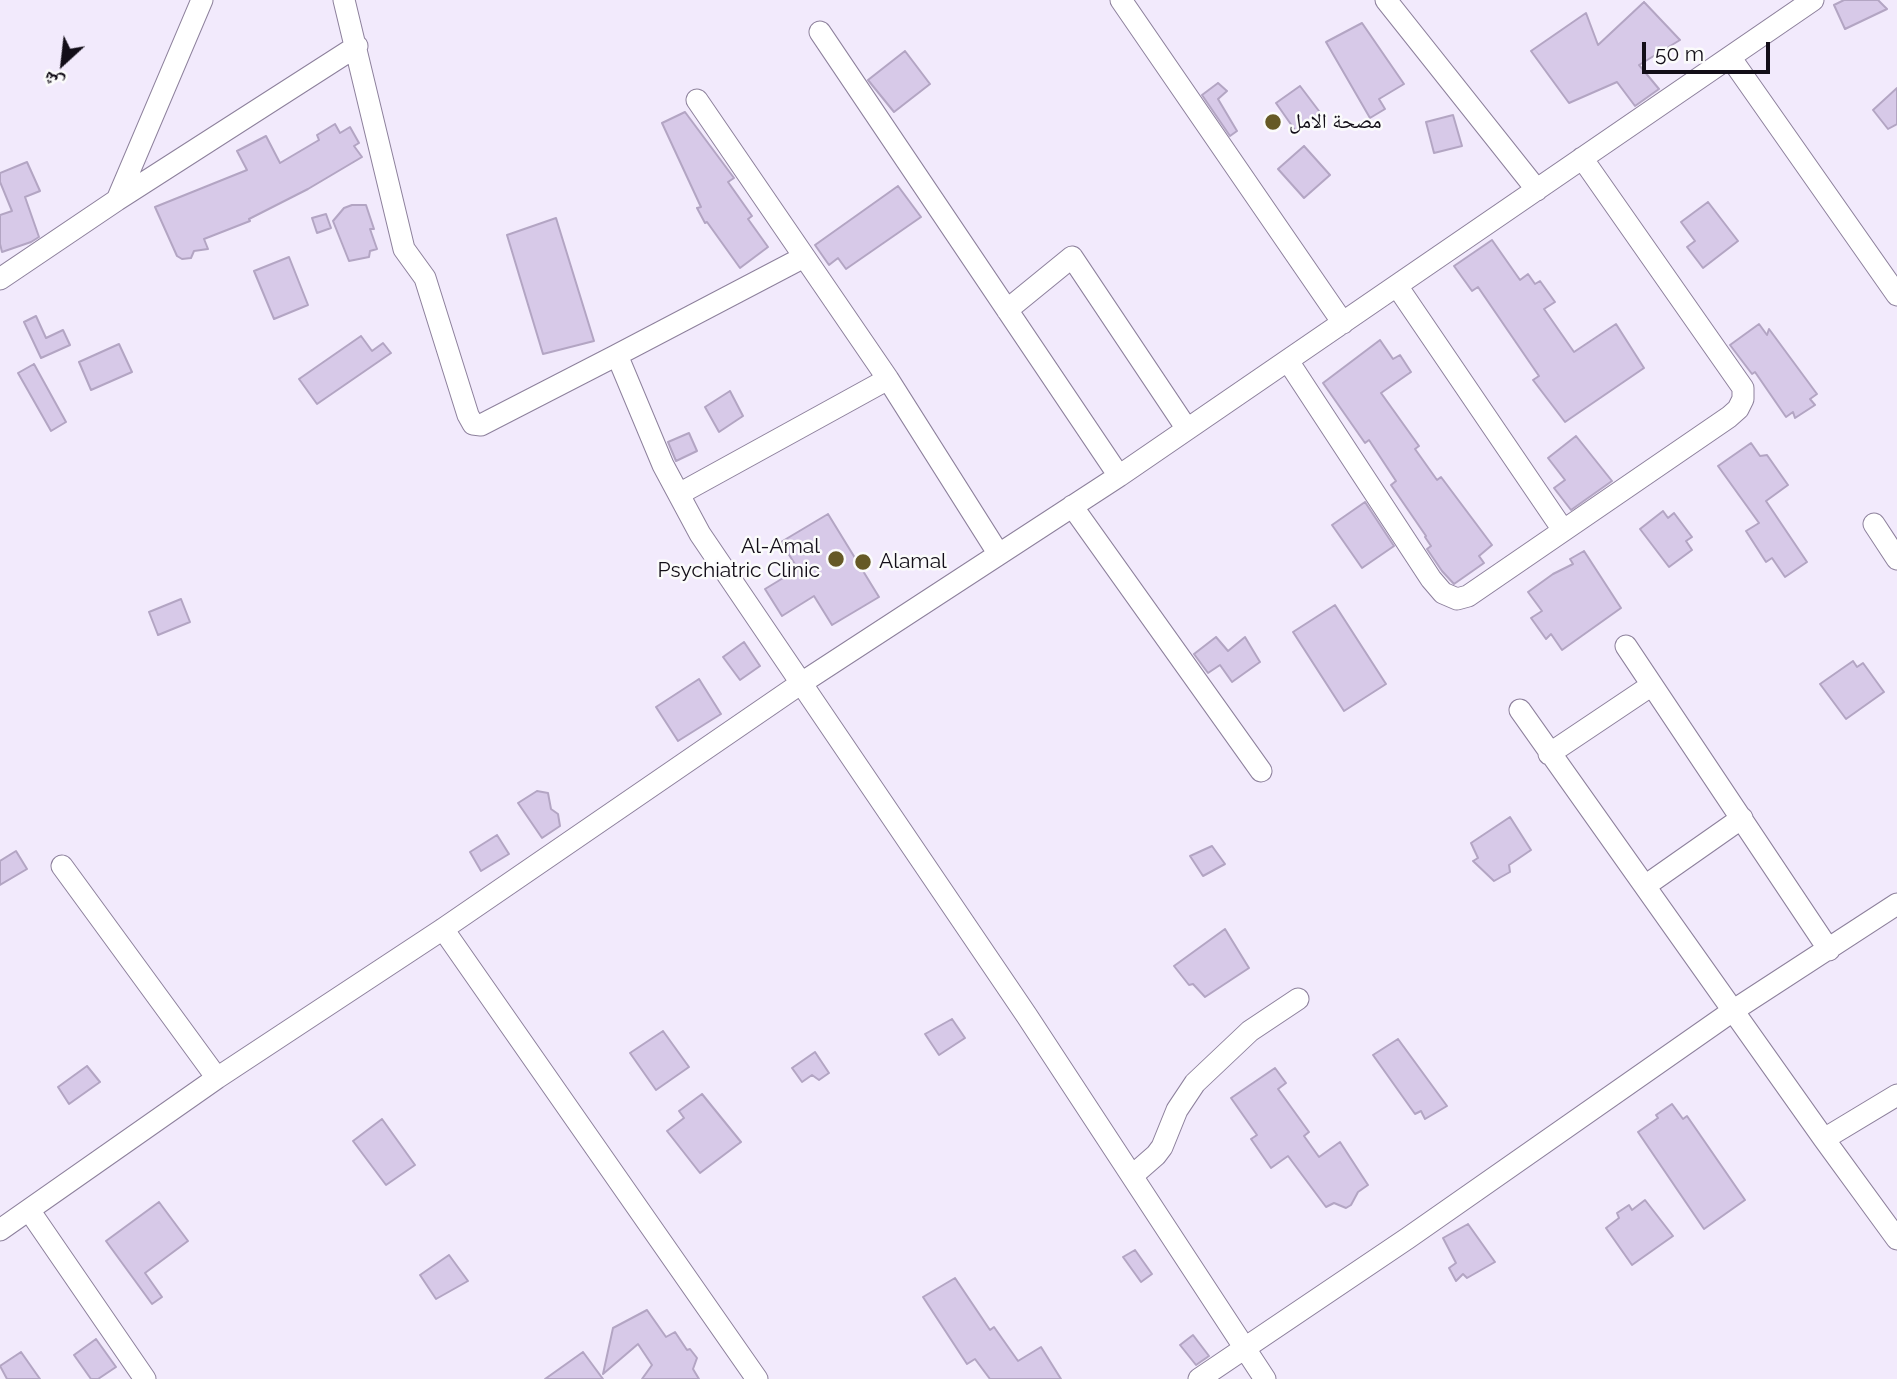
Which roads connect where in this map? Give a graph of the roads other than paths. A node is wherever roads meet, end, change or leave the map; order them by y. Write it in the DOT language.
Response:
graph roads {
  1 [pos="202,0"];
  2 [pos="344,0"];
  3 [pos="1121,0"];
  4 [pos="1386,0"];
  5 [pos="1813,0"];
  6 [pos="820,32"];
  7 [pos="357,46"];
  8 [pos="1730,57"];
  9 [pos="697,100"];
  10 [pos="1582,158"];
  11 [pos="1537,190"];
  12 [pos="117,200"];
  13 [pos="804,257"];
  14 [pos="0,279"];
  15 [pos="1397,286"];
  16 [pos="1897,295"];
  17 [pos="1007,310"];
  18 [pos="1343,324"];
  19 [pos="617,355"];
  20 [pos="1288,361"];
  21 [pos="888,379"];
  22 [pos="1187,429"];
  23 [pos="1119,476"];
  24 [pos="679,494"];
  25 [pos="1072,506"];
  26 [pos="1874,524"];
  27 [pos="1563,530"];
  28 [pos="998,553"];
  29 [pos="1897,559"];
  30 [pos="1626,646"];
  31 [pos="800,684"];
  32 [pos="1652,685"];
  33 [pos="1520,710"];
  34 [pos="1549,754"];
  35 [pos="1261,771"];
  36 [pos="1742,818"];
  37 [pos="62,866"];
  38 [pos="1645,886"];
  39 [pos="1895,908"];
  40 [pos="443,929"];
  41 [pos="1829,950"];
  42 [pos="1298,999"];
  43 [pos="1734,1010"];
  44 [pos="217,1078"];
  45 [pos="1897,1095"];
  46 [pos="1824,1139"];
  47 [pos="1132,1175"];
  48 [pos="29,1210"];
  49 [pos="0,1230"];
  50 [pos="1897,1238"];
  51 [pos="1245,1349"];
  52 [pos="145,1379"];
  53 [pos="757,1379"];
  54 [pos="1199,1379"];
  55 [pos="1265,1379"];
  1 -- 12 [label="street"];
  2 -- 7 [label="street"];
  3 -- 18 [label="street"];
  4 -- 11 [label="street"];
  5 -- 8 [label="street"];
  6 -- 17 [label="street"];
  7 -- 12 [label="street"];
  7 -- 19 [label="street"];
  8 -- 10 [label="street"];
  8 -- 16 [label="street"];
  9 -- 13 [label="street"];
  10 -- 11 [label="street"];
  10 -- 27 [label="street"];
  11 -- 15 [label="street"];
  12 -- 14 [label="street"];
  13 -- 19 [label="street"];
  13 -- 21 [label="street"];
  15 -- 18 [label="street"];
  15 -- 27 [label="street"];
  17 -- 22 [label="street"];
  17 -- 23 [label="street"];
  18 -- 20 [label="street"];
  19 -- 24 [label="street"];
  20 -- 22 [label="street"];
  20 -- 27 [label="street"];
  21 -- 24 [label="street"];
  21 -- 28 [label="street"];
  22 -- 23 [label="street"];
  23 -- 25 [label="street"];
  24 -- 31 [label="street"];
  25 -- 28 [label="street"];
  25 -- 35 [label="street"];
  26 -- 29 [label="street"];
  28 -- 31 [label="street"];
  30 -- 32 [label="street"];
  31 -- 40 [label="street"];
  31 -- 47 [label="street"];
  32 -- 34 [label="street"];
  32 -- 36 [label="street"];
  33 -- 34 [label="street"];
  34 -- 38 [label="street"];
  36 -- 38 [label="street"];
  36 -- 41 [label="street"];
  37 -- 44 [label="street"];
  38 -- 43 [label="street"];
  39 -- 41 [label="street"];
  40 -- 44 [label="street"];
  40 -- 53 [label="street"];
  41 -- 43 [label="street"];
  42 -- 47 [label="street"];
  43 -- 46 [label="street"];
  43 -- 51 [label="street"];
  44 -- 48 [label="street"];
  45 -- 46 [label="street"];
  46 -- 50 [label="street"];
  47 -- 51 [label="street"];
  48 -- 49 [label="street"];
  48 -- 52 [label="street"];
  51 -- 54 [label="street"];
  51 -- 55 [label="street"];
}
